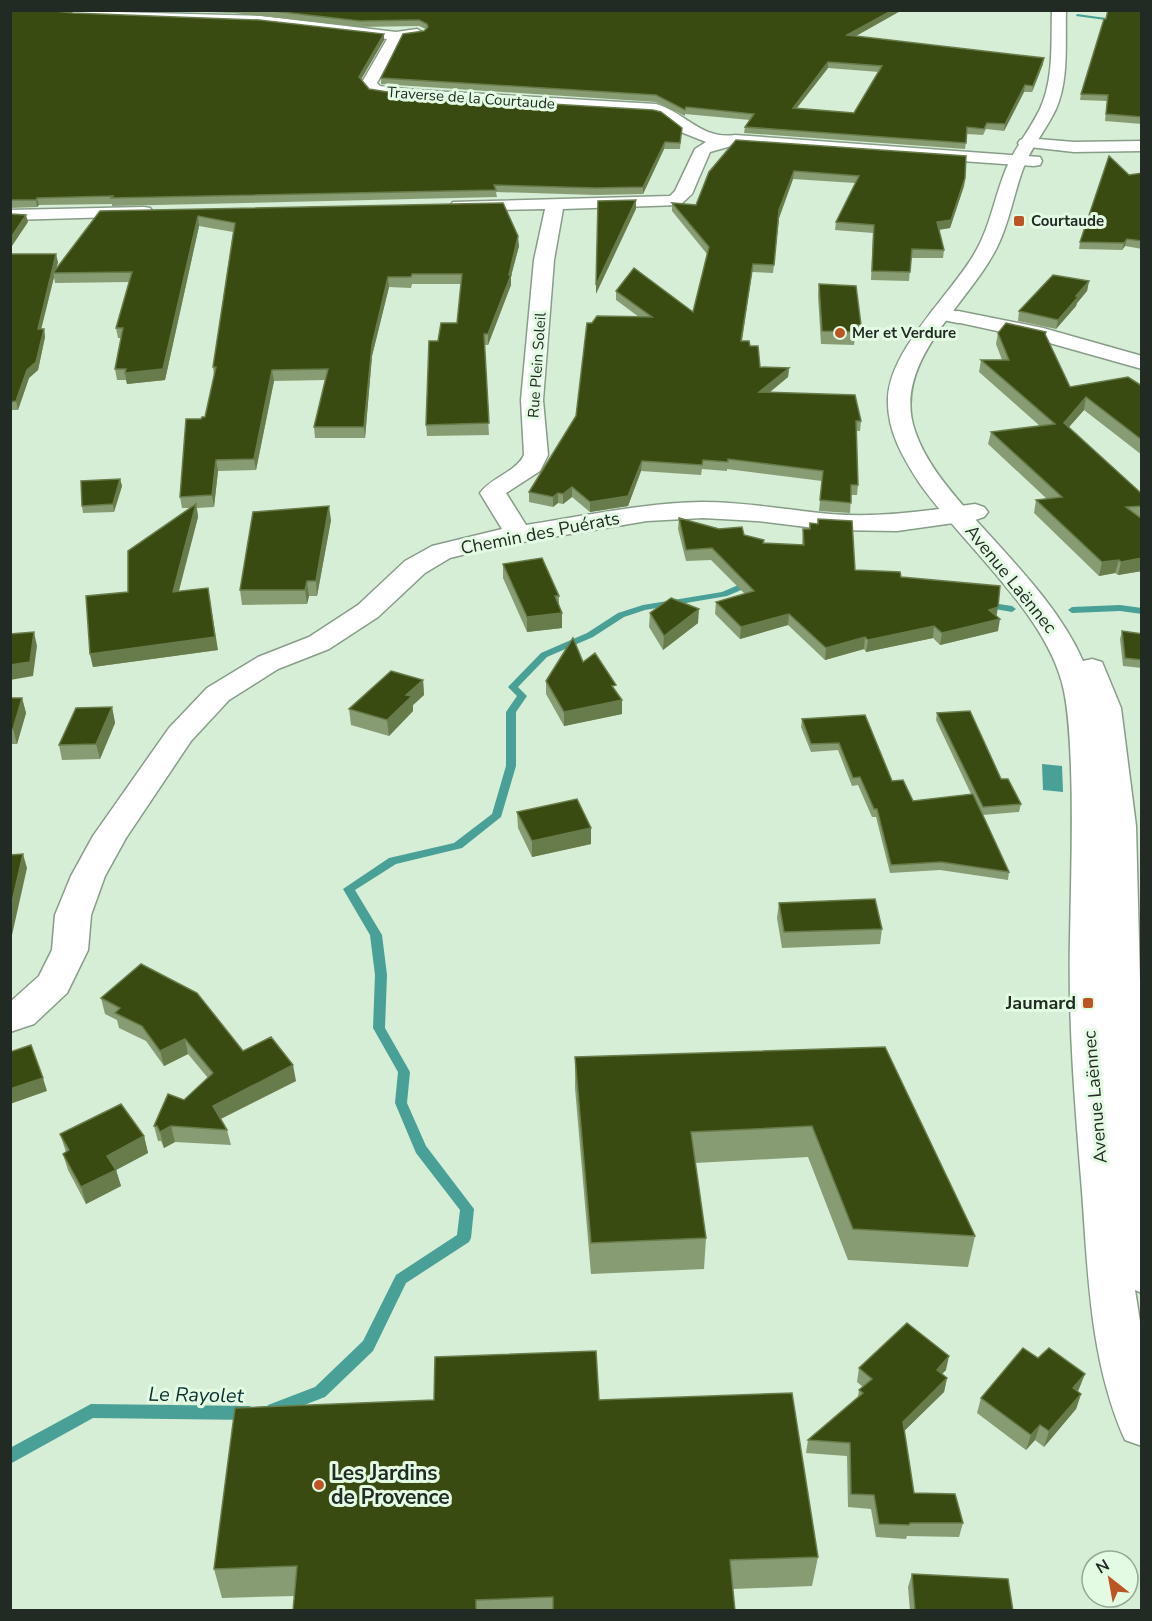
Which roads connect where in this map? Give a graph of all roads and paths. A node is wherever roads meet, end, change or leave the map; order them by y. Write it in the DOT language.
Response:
graph roads {
  1 [pos="48,10"];
  2 [pos="1064,20"];
  3 [pos="721,142"];
  4 [pos="1142,146"];
  5 [pos="1030,152"];
  6 [pos="555,205"];
  7 [pos="442,206"];
  8 [pos="160,212"];
  9 [pos="10,215"];
  10 [pos="949,316"];
  11 [pos="1142,363"];
  12 [pos="967,513"];
  13 [pos="518,534"];
  14 [pos="10,1018"];
  15 [pos="1125,1185"];
  16 [pos="1132,1244"];
  17 [pos="1142,1424"];
  1 -- 3 [label="street, Traverse de la Courtaude"];
  2 -- 5 [label="street, Avenue Laënnec"];
  3 -- 5 [label="street"];
  3 -- 6 [label="street"];
  4 -- 5 [label="street"];
  5 -- 10 [label="street, Avenue Laënnec"];
  6 -- 7 [label="street"];
  6 -- 13 [label="street, Rue Plein Soleil"];
  8 -- 9 [label="street"];
  10 -- 11 [label="street"];
  10 -- 12 [label="street, Avenue Laënnec"];
  12 -- 13 [label="street, Chemin des Puérats"];
  12 -- 15 [label="street, Avenue Laënnec"];
  13 -- 14 [label="street, Chemin des Puérats"];
  15 -- 16 [label="street, Avenue Laënnec"];
  16 -- 17 [label="street, Avenue Laënnec"];
}
